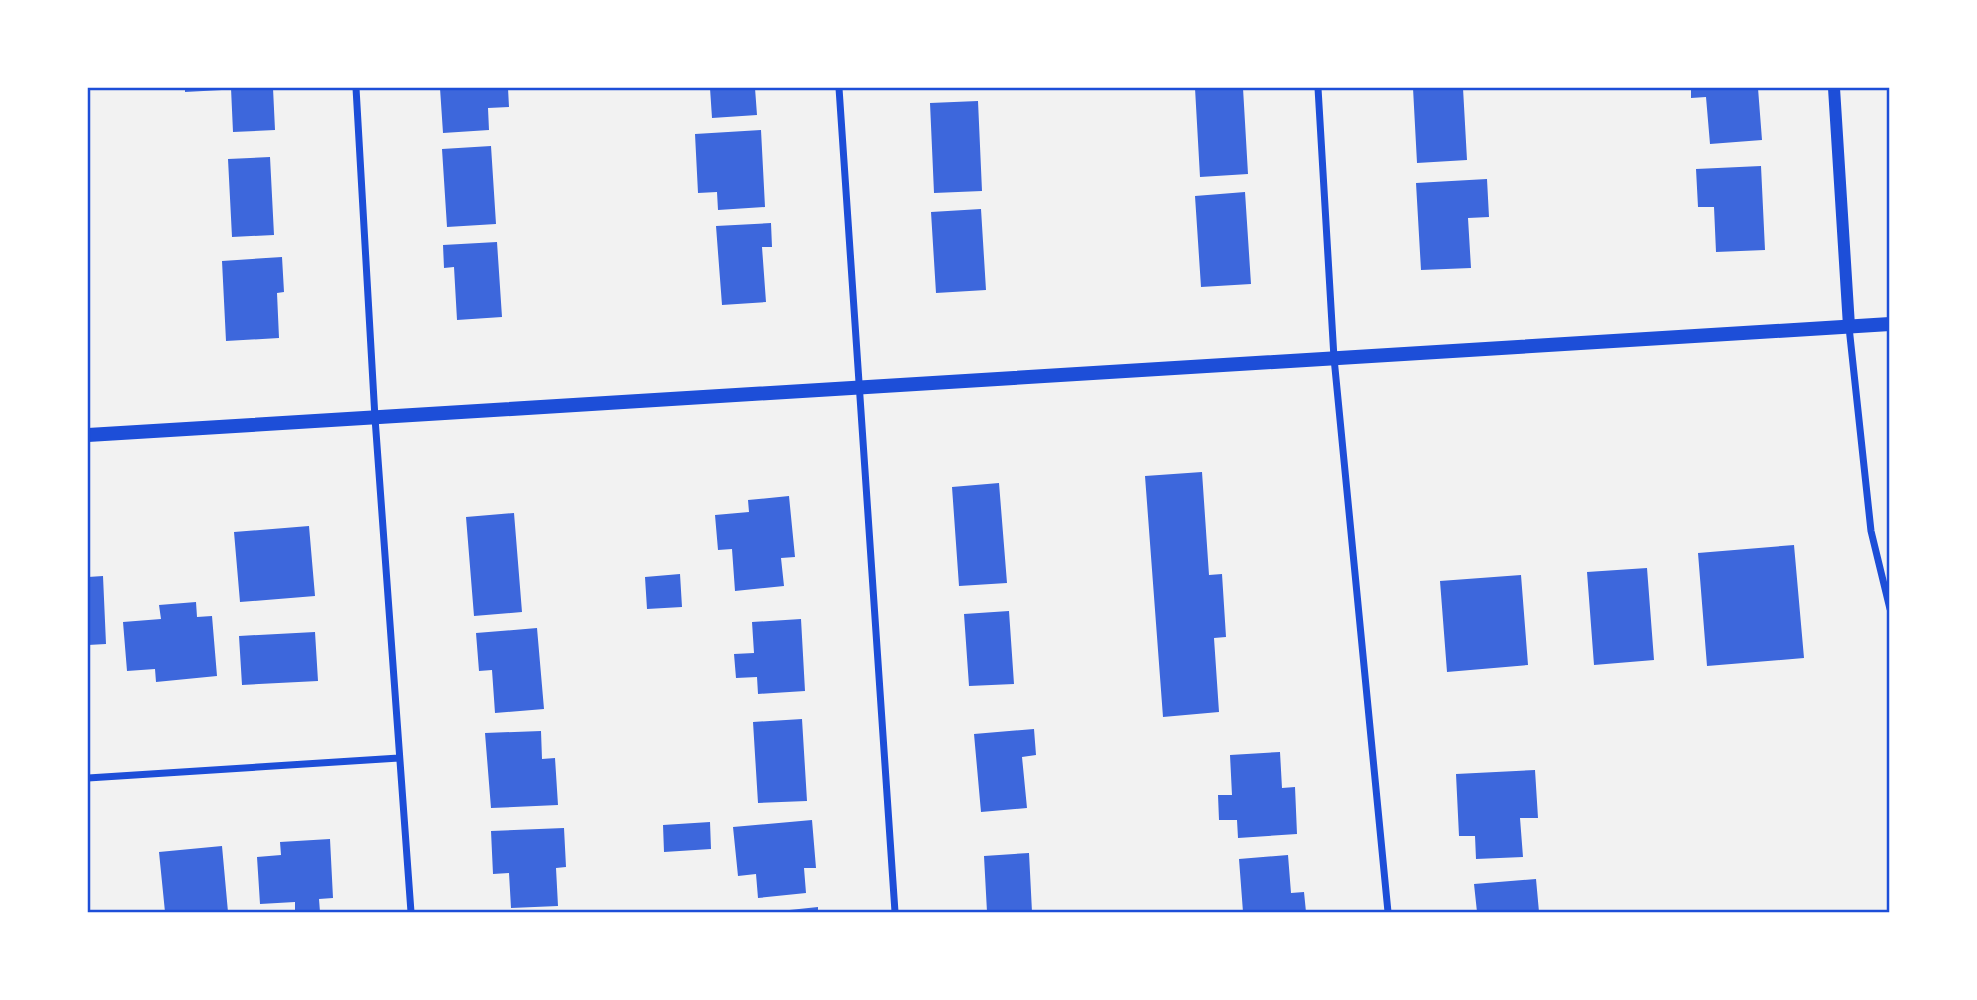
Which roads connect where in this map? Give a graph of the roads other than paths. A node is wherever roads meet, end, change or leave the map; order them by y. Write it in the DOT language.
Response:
graph roads {
  1 [pos="356,88"];
  2 [pos="839,88"];
  3 [pos="1318,88"];
  4 [pos="1834,88"];
  5 [pos="1889,324"];
  6 [pos="1849,326"];
  7 [pos="1334,358"];
  8 [pos="857,389"];
  9 [pos="375,418"];
  10 [pos="88,435"];
  11 [pos="1889,609"];
  12 [pos="399,758"];
  13 [pos="88,778"];
  14 [pos="411,912"];
  15 [pos="895,912"];
  16 [pos="1388,912"];
  1 -- 9 [label="street"];
  2 -- 8 [label="street"];
  3 -- 7 [label="street"];
  4 -- 6 [label="street"];
  5 -- 6 [label="main road"];
  6 -- 7 [label="main road"];
  6 -- 11 [label="street"];
  7 -- 8 [label="main road"];
  7 -- 16 [label="street"];
  8 -- 9 [label="main road"];
  8 -- 15 [label="street"];
  9 -- 10 [label="main road"];
  9 -- 12 [label="street"];
  12 -- 13 [label="street"];
  12 -- 14 [label="street"];
}
